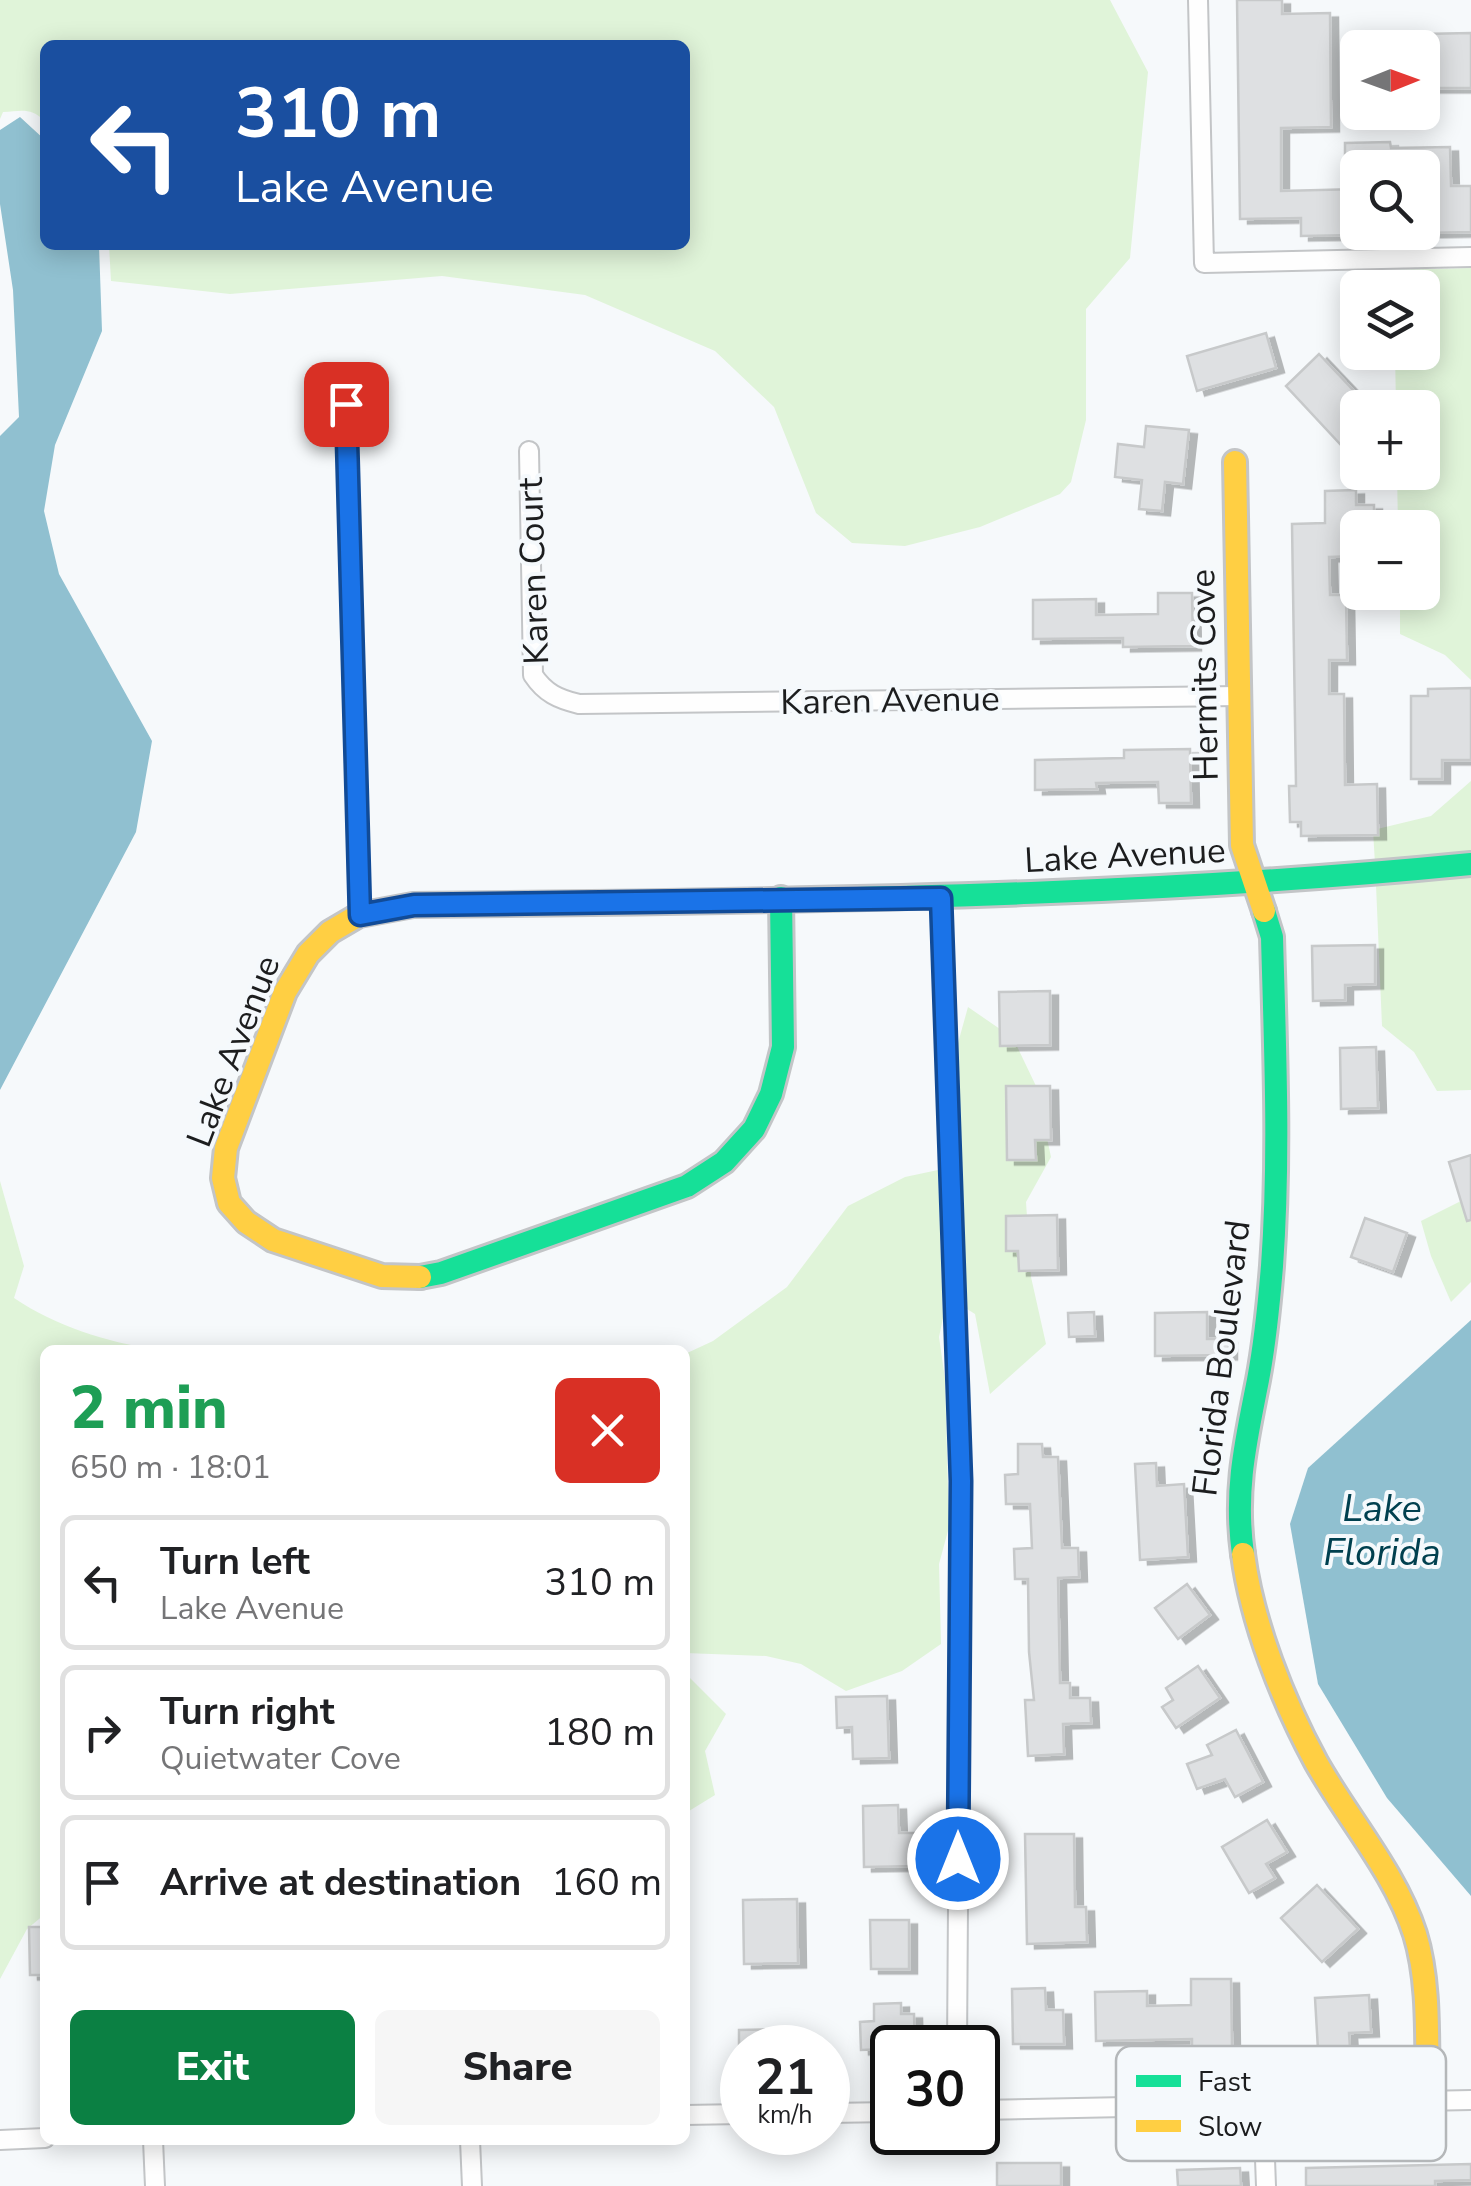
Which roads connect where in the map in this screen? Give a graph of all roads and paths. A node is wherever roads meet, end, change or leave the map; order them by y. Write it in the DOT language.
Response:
graph roads {
  1 [pos="1196,3"];
  2 [pos="1471,257"];
  3 [pos="346,404"];
  4 [pos="529,451"];
  5 [pos="1235,462"];
  6 [pos="543,690"];
  7 [pos="1239,696"];
  8 [pos="1471,864"];
  9 [pos="1256,884"];
  10 [pos="781,898"];
  11 [pos="941,898"];
  12 [pos="360,915"];
  13 [pos="957,2025"];
  14 [pos="1425,2046"];
  15 [pos="1471,2100"];
  16 [pos="1446,2101"];
  17 [pos="1116,2108"];
  18 [pos="1000,2110"];
  19 [pos="720,2114"];
  20 [pos="690,2115"];
  21 [pos="40,2138"];
  22 [pos="0,2140"];
  23 [pos="153,2145"];
  24 [pos="470,2145"];
  25 [pos="1265,2161"];
  26 [pos="155,2186"];
  27 [pos="472,2186"];
  28 [pos="1266,2186"];
  1 -- 2 [label="street"];
  3 -- 12 [label="street"];
  4 -- 6 [label="street, Karen Court"];
  5 -- 7 [label="street, Hermits Cove"];
  6 -- 7 [label="street, Karen Avenue"];
  7 -- 9 [label="street, Hermits Cove"];
  8 -- 9 [label="street, Lake Avenue"];
  9 -- 11 [label="street, Lake Avenue"];
  9 -- 14 [label="street, Florida Boulevard"];
  10 -- 11 [label="street, Lake Avenue"];
  10 -- 12 [label="street, Lake Avenue"];
  10 -- 12 [label="street, Lake Avenue"];
  11 -- 13 [label="street"];
  15 -- 16 [label="street"];
  17 -- 18 [label="street"];
  19 -- 20 [label="street"];
  21 -- 22 [label="street"];
  23 -- 26 [label="street"];
  24 -- 27 [label="street"];
  25 -- 28 [label="street"];
}
